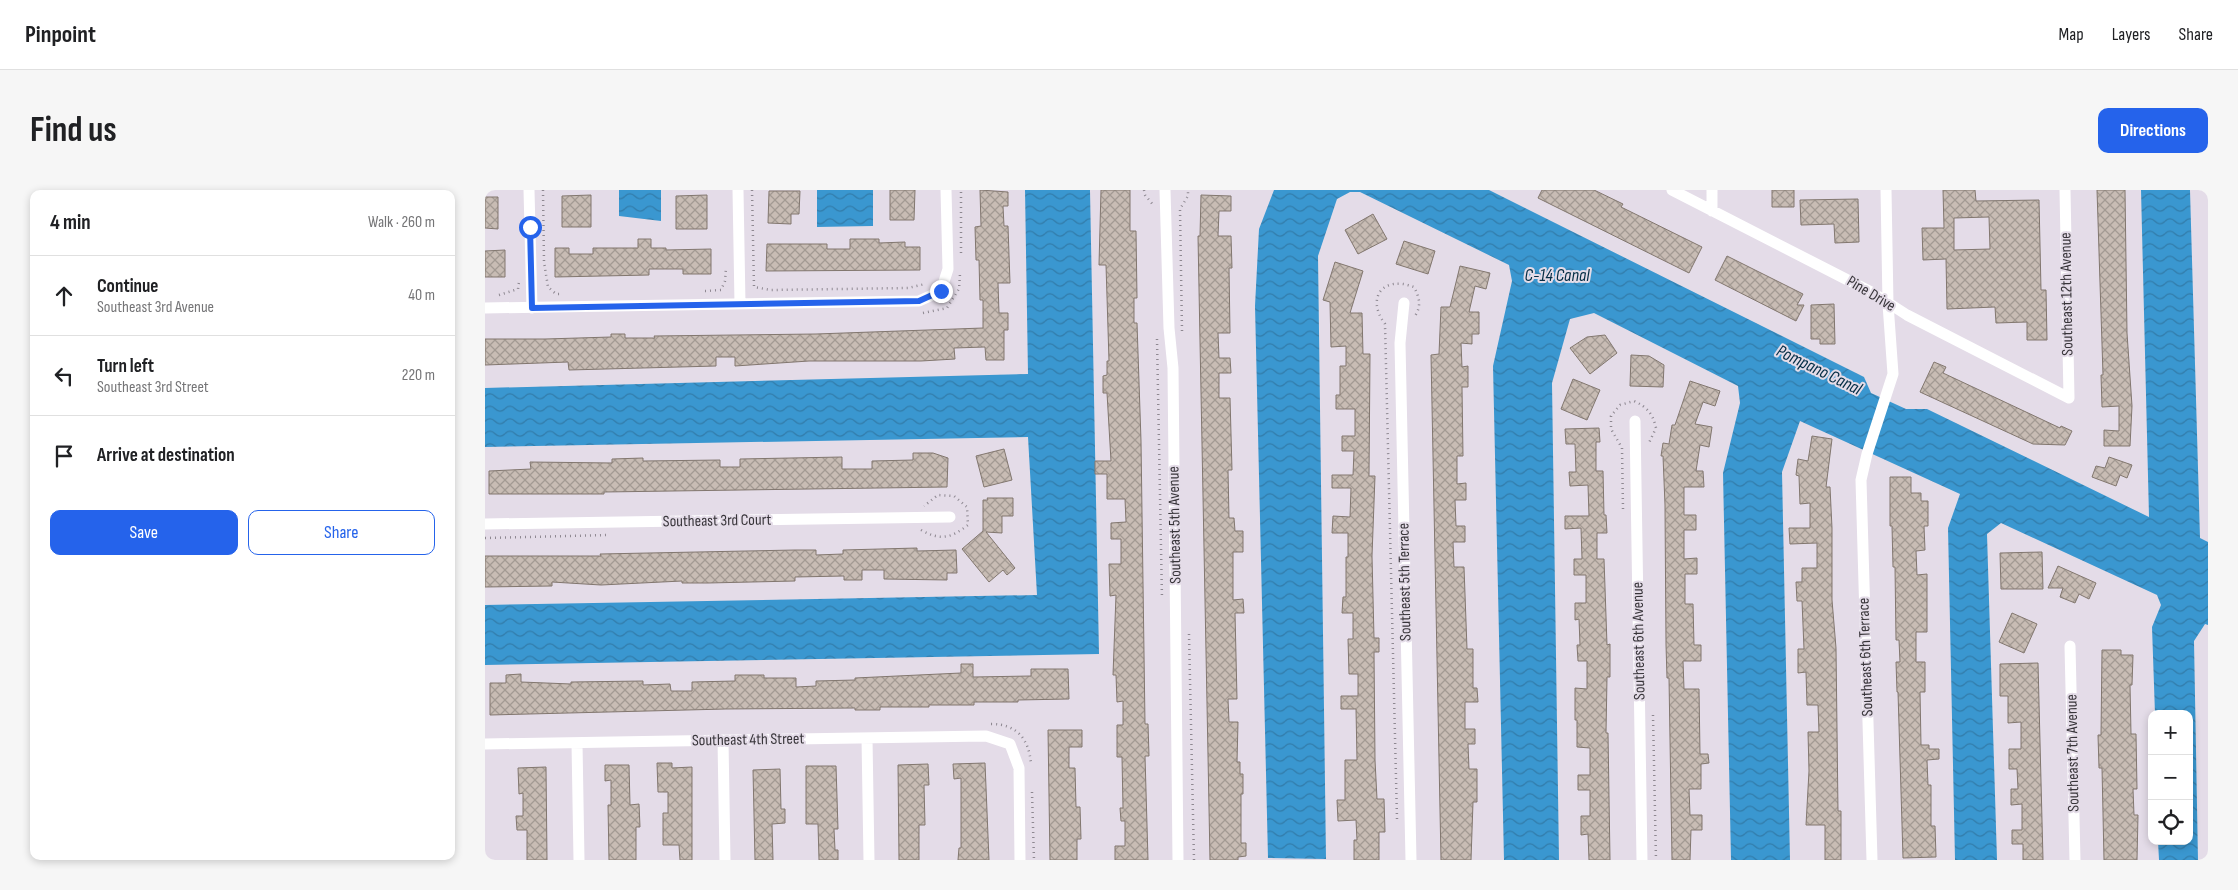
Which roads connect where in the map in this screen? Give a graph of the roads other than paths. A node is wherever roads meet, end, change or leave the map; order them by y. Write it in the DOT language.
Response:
graph roads {
  1 [pos="529,190"];
  2 [pos="738,190"];
  3 [pos="947,190"];
  4 [pos="1165,190"];
  5 [pos="1672,190"];
  6 [pos="1711,190"];
  7 [pos="1886,190"];
  8 [pos="2065,190"];
  9 [pos="1712,210"];
  10 [pos="740,304"];
  11 [pos="1404,304"];
  12 [pos="1888,304"];
  13 [pos="485,308"];
  14 [pos="532,308"];
  15 [pos="2069,398"];
  16 [pos="1635,421"];
  17 [pos="950,517"];
  18 [pos="485,524"];
  19 [pos="2070,646"];
  20 [pos="867,738"];
  21 [pos="723,740"];
  22 [pos="577,743"];
  23 [pos="485,744"];
  24 [pos="579,860"];
  25 [pos="725,860"];
  26 [pos="869,860"];
  27 [pos="1020,860"];
  28 [pos="1178,860"];
  29 [pos="1411,860"];
  30 [pos="1642,860"];
  31 [pos="1872,860"];
  32 [pos="2075,860"];
  1 -- 14 [label="street"];
  2 -- 10 [label="street"];
  3 -- 10 [label="street"];
  4 -- 28 [label="street, Southeast 5th Avenue"];
  5 -- 9 [label="street, Pine Drive"];
  6 -- 9 [label="street"];
  7 -- 12 [label="street, Southeast 6th Terrace"];
  8 -- 15 [label="street, Southeast 12th Avenue"];
  9 -- 12 [label="street, Pine Drive"];
  10 -- 14 [label="street"];
  11 -- 29 [label="street, Southeast 5th Terrace"];
  12 -- 15 [label="street, Pine Drive"];
  12 -- 31 [label="street, Southeast 6th Terrace"];
  13 -- 14 [label="street"];
  16 -- 30 [label="street, Southeast 6th Avenue"];
  17 -- 18 [label="street, Southeast 3rd Court"];
  19 -- 32 [label="street, Southeast 7th Avenue"];
  20 -- 21 [label="street, Southeast 4th Street"];
  20 -- 26 [label="street"];
  20 -- 27 [label="street, Southeast 4th Street"];
  21 -- 22 [label="street, Southeast 4th Street"];
  21 -- 25 [label="street"];
  22 -- 23 [label="street, Southeast 4th Street"];
  22 -- 24 [label="street"];
}
